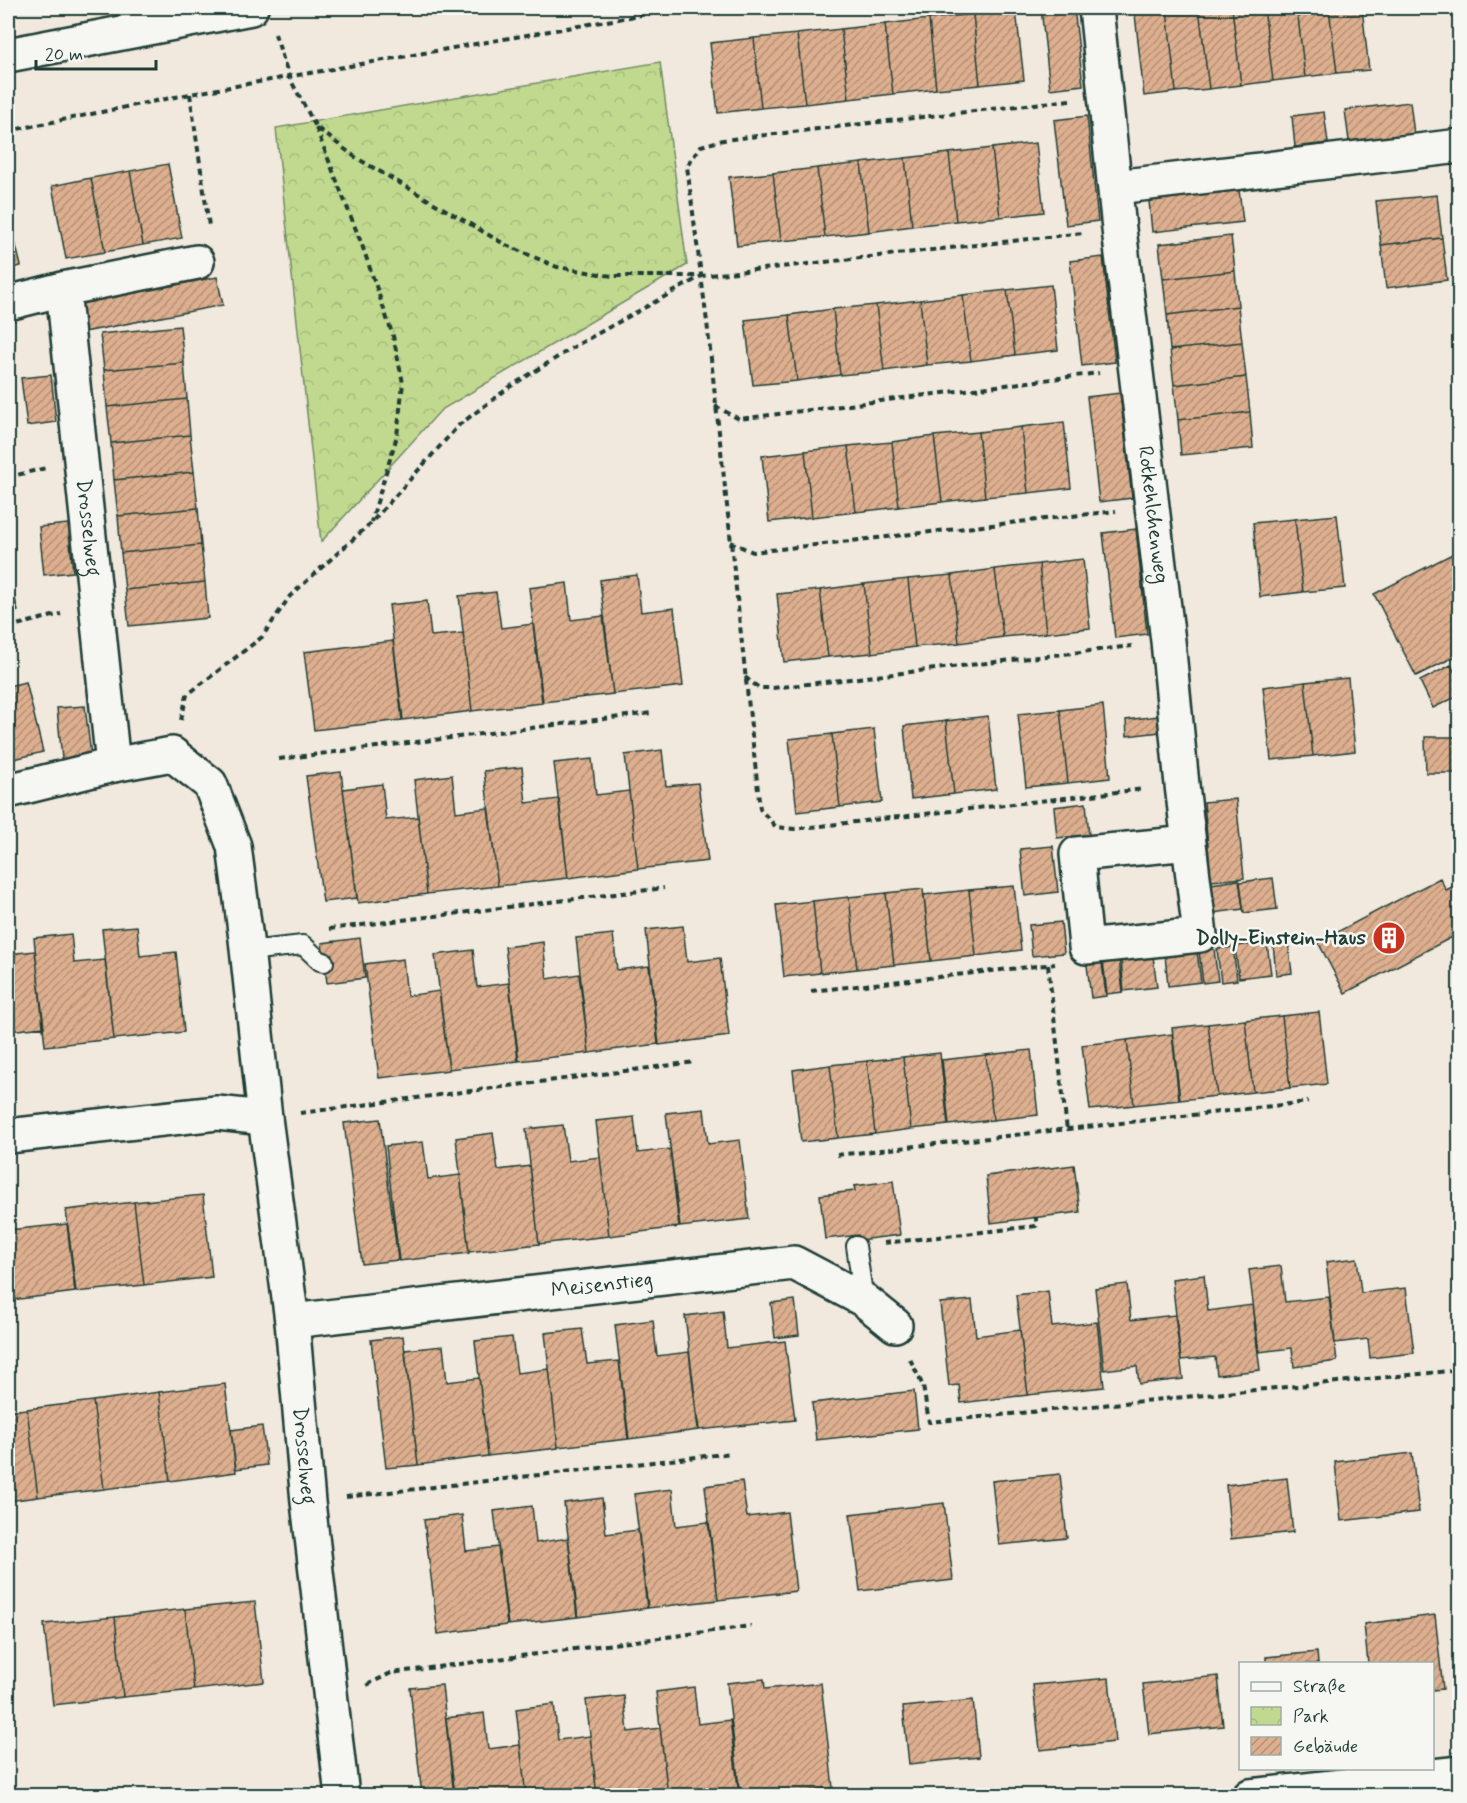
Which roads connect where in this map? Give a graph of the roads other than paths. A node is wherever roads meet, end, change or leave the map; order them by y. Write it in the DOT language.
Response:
graph roads {
  1 [pos="1096,8"];
  2 [pos="262,16"];
  3 [pos="8,55"];
  4 [pos="1460,146"];
  5 [pos="1116,187"];
  6 [pos="197,262"];
  7 [pos="63,289"];
  8 [pos="8,303"];
  9 [pos="113,765"];
  10 [pos="8,791"];
  11 [pos="1189,843"];
  12 [pos="248,951"];
  13 [pos="324,962"];
  14 [pos="266,1118"];
  15 [pos="8,1136"];
  16 [pos="856,1246"];
  17 [pos="864,1300"];
  18 [pos="292,1321"];
  19 [pos="895,1325"];
  20 [pos="1460,1773"];
  21 [pos="342,1796"];
  22 [pos="1250,1796"];
  1 -- 5 [label="street, Rotkehlchenweg"];
  2 -- 3 [label="street"];
  4 -- 5 [label="street"];
  5 -- 11 [label="street, Rotkehlchenweg"];
  6 -- 7 [label="street"];
  7 -- 8 [label="street"];
  7 -- 9 [label="street, Drosselweg"];
  9 -- 10 [label="street"];
  9 -- 12 [label="street, Drosselweg"];
  11 -- 11 [label="street, Rotkehlchenweg"];
  12 -- 13 [label="lane"];
  12 -- 14 [label="street, Drosselweg"];
  14 -- 15 [label="street"];
  14 -- 18 [label="street, Drosselweg"];
  16 -- 17 [label="lane"];
  17 -- 18 [label="street, Meisenstieg"];
  17 -- 19 [label="street, Meisenstieg"];
  18 -- 21 [label="street, Drosselweg"];
  20 -- 22 [label="street"];
}
